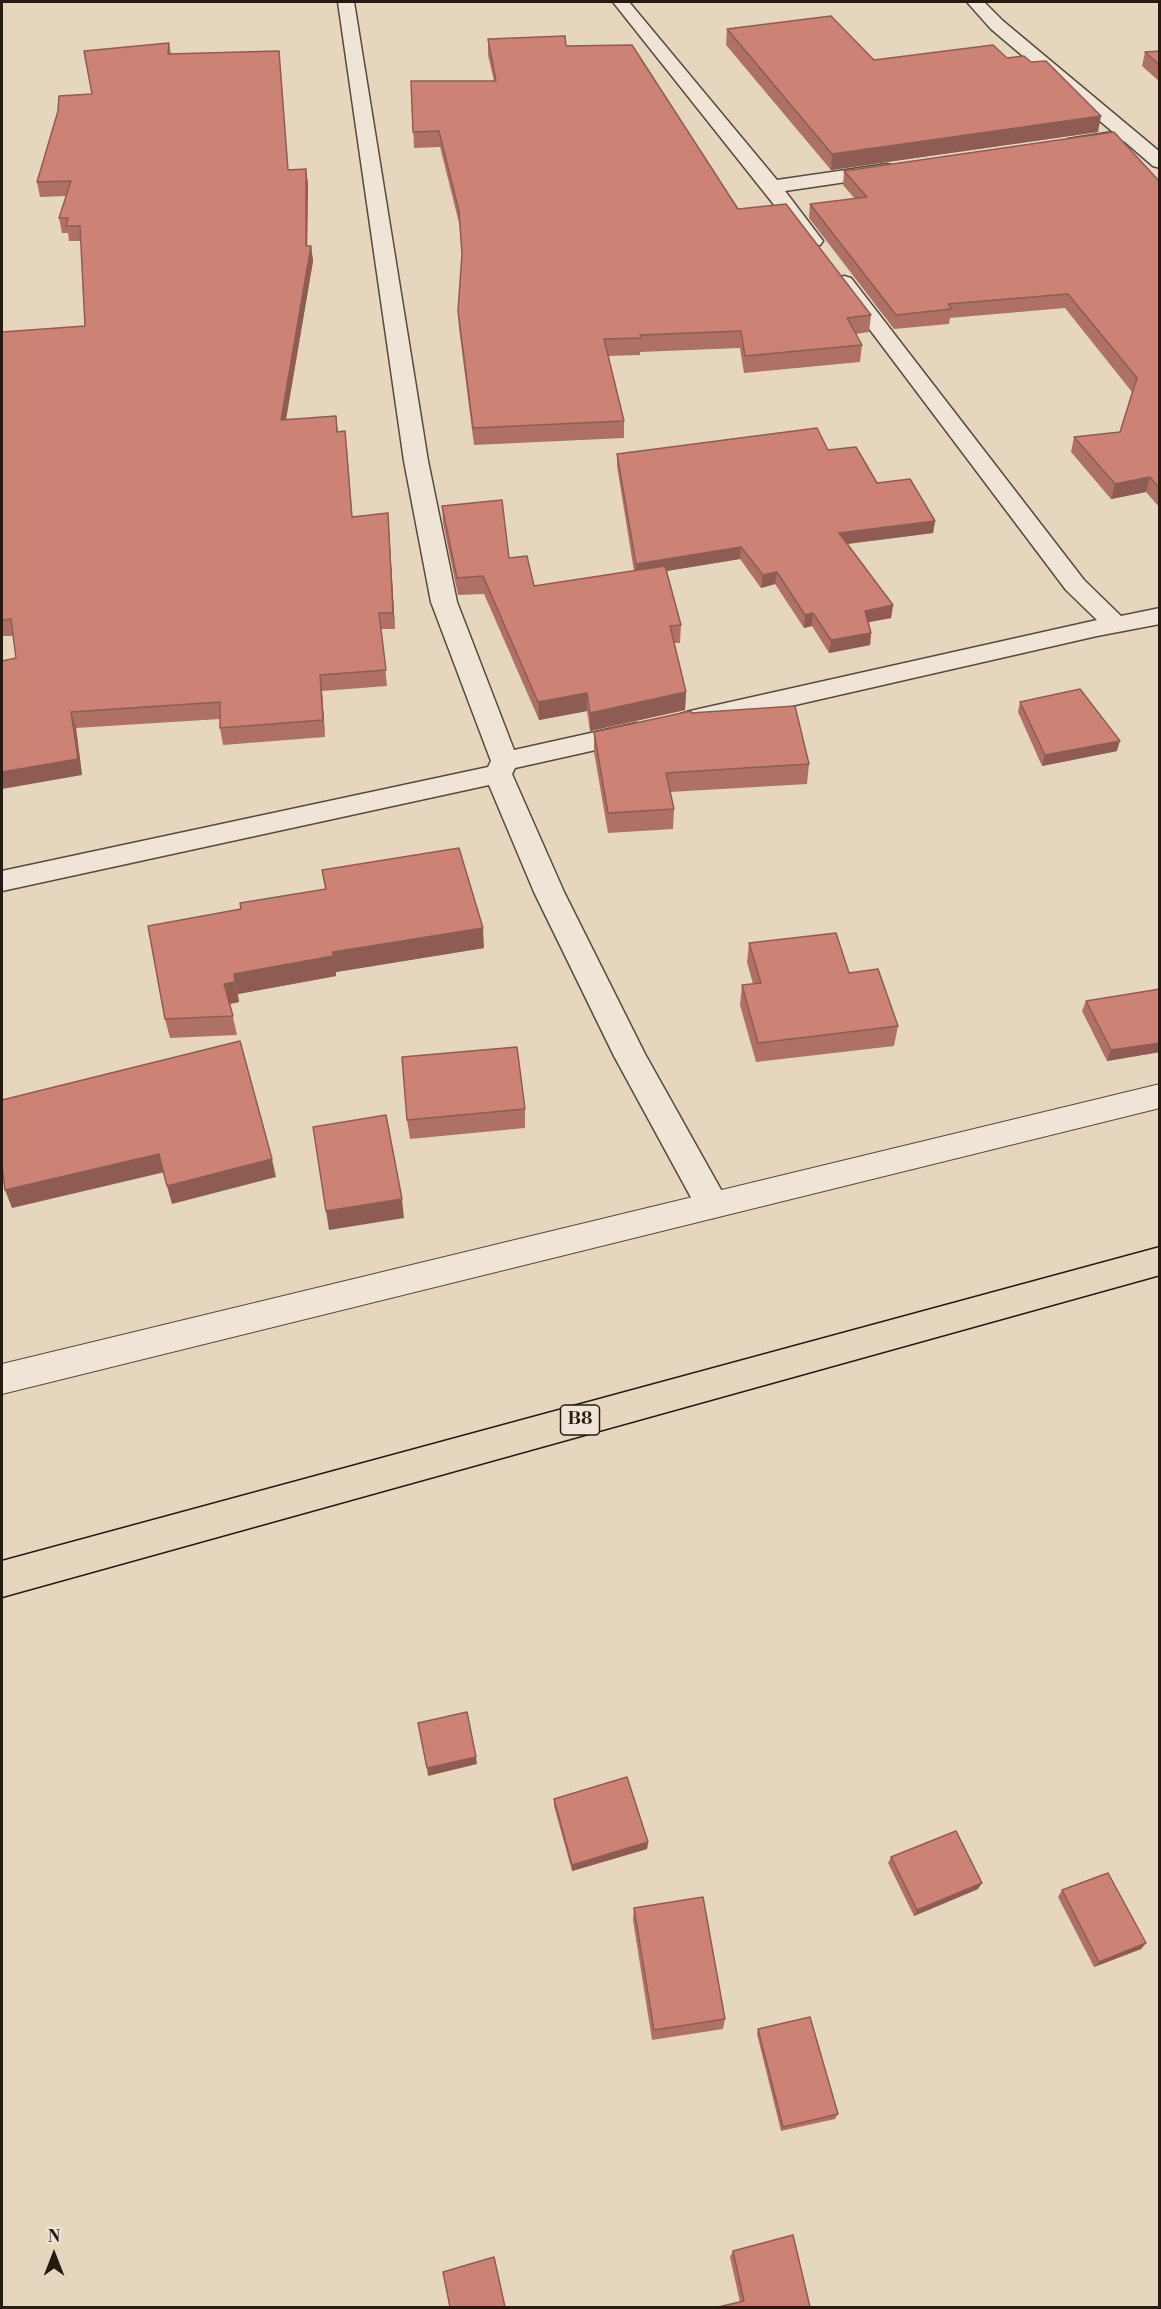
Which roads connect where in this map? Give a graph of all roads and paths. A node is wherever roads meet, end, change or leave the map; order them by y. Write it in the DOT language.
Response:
graph roads {
  1 [pos="346,2"];
  2 [pos="621,2"];
  3 [pos="975,2"];
  4 [pos="1129,135"];
  5 [pos="1060,145"];
  6 [pos="1160,162"];
  7 [pos="910,166"];
  8 [pos="772,187"];
  9 [pos="1160,616"];
  10 [pos="1114,624"];
  11 [pos="501,767"];
  12 [pos="2,881"];
  13 [pos="1160,1096"];
  14 [pos="712,1204"];
  15 [pos="1160,1261"];
  16 [pos="2,1378"];
  17 [pos="2,1580"];
  1 -- 11 [label="street"];
  2 -- 8 [label="street"];
  3 -- 4 [label="street"];
  4 -- 5 [label="street"];
  4 -- 6 [label="street"];
  7 -- 8 [label="street"];
  8 -- 10 [label="street"];
  9 -- 10 [label="street"];
  10 -- 11 [label="street"];
  11 -- 12 [label="street"];
  11 -- 14 [label="street"];
  13 -- 14 [label="lane"];
  14 -- 16 [label="lane"];
  15 -- 17 [label="highway, B8"];
}
